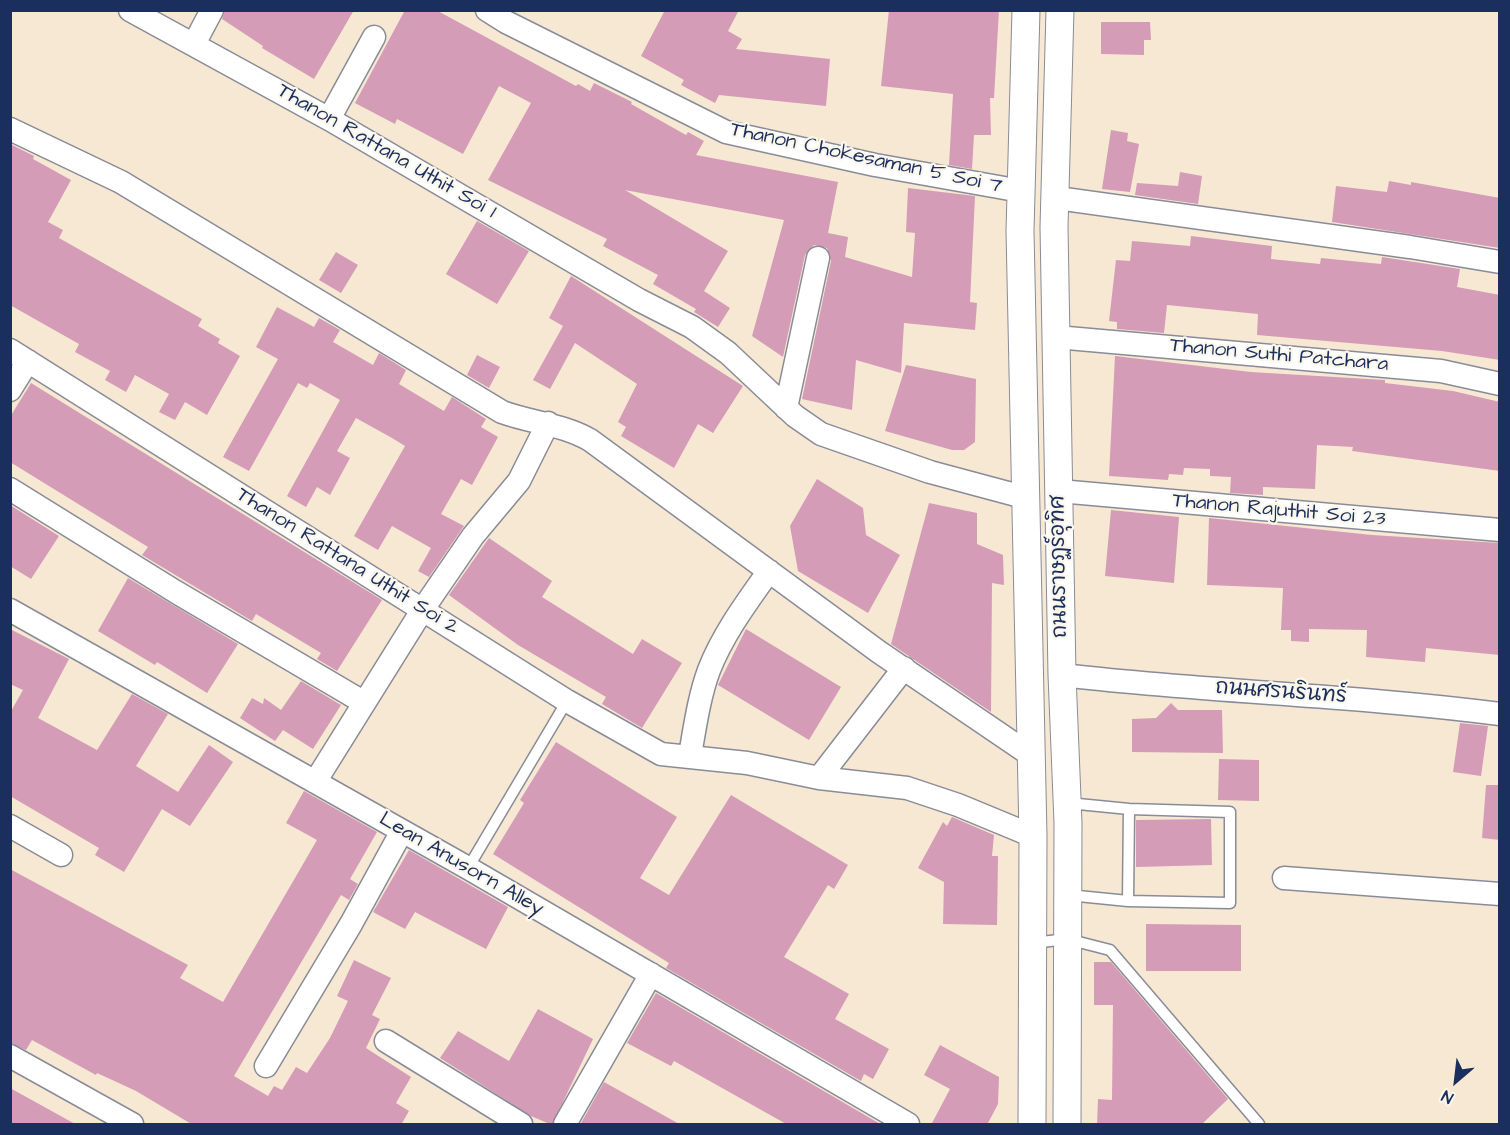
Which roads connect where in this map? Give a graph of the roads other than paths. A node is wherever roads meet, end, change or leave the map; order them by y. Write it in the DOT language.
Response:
graph roads {
  1 [pos="130,10"];
  2 [pos="212,10"];
  3 [pos="488,10"];
  4 [pos="1060,21"];
  5 [pos="1025,22"];
  6 [pos="374,37"];
  7 [pos="194,44"];
  8 [pos="329,119"];
  9 [pos="10,129"];
  10 [pos="1021,191"];
  11 [pos="1057,198"];
  12 [pos="818,258"];
  13 [pos="1500,262"];
  14 [pos="1056,337"];
  15 [pos="19,355"];
  16 [pos="1500,384"];
  17 [pos="10,390"];
  18 [pos="786,408"];
  19 [pos="548,423"];
  20 [pos="10,489"];
  21 [pos="1059,491"];
  22 [pos="1027,498"];
  23 [pos="1500,530"];
  24 [pos="769,571"];
  25 [pos="423,609"];
  26 [pos="10,610"];
  27 [pos="904,668"];
  28 [pos="1062,675"];
  29 [pos="567,701"];
  30 [pos="363,702"];
  31 [pos="1500,714"];
  32 [pos="690,755"];
  33 [pos="1032,756"];
  34 [pos="819,778"];
  35 [pos="315,782"];
  36 [pos="1067,803"];
  37 [pos="1129,809"];
  38 [pos="10,826"];
  39 [pos="402,831"];
  40 [pos="1034,836"];
  41 [pos="61,855"];
  42 [pos="468,868"];
  43 [pos="1284,878"];
  44 [pos="1500,894"];
  45 [pos="1067,895"];
  46 [pos="1128,901"];
  47 [pos="1067,939"];
  48 [pos="1033,943"];
  49 [pos="651,974"];
  50 [pos="386,1041"];
  51 [pos="10,1056"];
  52 [pos="266,1066"];
  53 [pos="132,1125"];
  54 [pos="521,1125"];
  55 [pos="565,1125"];
  56 [pos="908,1125"];
  57 [pos="1032,1125"];
  58 [pos="1067,1125"];
  59 [pos="1259,1125"];
  1 -- 7 [label="street, Thanon Rattana Uthit Soi 1"];
  2 -- 7 [label="street"];
  3 -- 10 [label="street, Thanon Chokesaman 5 Soi 7"];
  4 -- 5 [label="street"];
  4 -- 11 [label="street, ถนนราษฏร์อุทิศ"];
  5 -- 10 [label="street, ถนนราษฏร์อุทิศ"];
  6 -- 8 [label="street"];
  7 -- 8 [label="street, Thanon Rattana Uthit Soi 1"];
  8 -- 18 [label="street, Thanon Rattana Uthit Soi 1"];
  9 -- 19 [label="street"];
  10 -- 22 [label="street, ถนนราษฏร์อุทิศ"];
  11 -- 13 [label="street"];
  11 -- 14 [label="street, ถนนราษฏร์อุทิศ"];
  12 -- 18 [label="street"];
  14 -- 16 [label="street, Thanon Suthi Patchara"];
  14 -- 21 [label="street, ถนนราษฏร์อุทิศ"];
  15 -- 17 [label="street"];
  15 -- 25 [label="street, Thanon Rattana Uthit Soi 2"];
  18 -- 22 [label="street, Thanon Rattana Uthit Soi 1"];
  19 -- 24 [label="street"];
  19 -- 25 [label="street"];
  20 -- 30 [label="street"];
  21 -- 23 [label="street, Thanon Rajuthit Soi 23"];
  21 -- 28 [label="street, ถนนราษฏร์อุทิศ"];
  22 -- 33 [label="street, ถนนราษฏร์อุทิศ"];
  24 -- 27 [label="street"];
  24 -- 32 [label="street"];
  25 -- 29 [label="street, Thanon Rattana Uthit Soi 2"];
  25 -- 30 [label="street"];
  26 -- 35 [label="street, Lean Anusorn Alley"];
  27 -- 33 [label="street"];
  27 -- 34 [label="street"];
  28 -- 31 [label="street, ถนนศรนรินทร์"];
  28 -- 36 [label="street, ถนนราษฏร์อุทิศ"];
  29 -- 32 [label="street, Thanon Rattana Uthit Soi 2"];
  29 -- 42 [label="lane"];
  30 -- 35 [label="street"];
  32 -- 34 [label="street, Thanon Rattana Uthit Soi 2"];
  33 -- 40 [label="street, ถนนราษฏร์อุทิศ"];
  34 -- 40 [label="street, Thanon Rattana Uthit Soi 2"];
  35 -- 39 [label="street, Lean Anusorn Alley"];
  36 -- 37 [label="lane"];
  36 -- 45 [label="street, ถนนราษฏร์อุทิศ"];
  37 -- 46 [label="lane"];
  37 -- 46 [label="lane"];
  38 -- 41 [label="street"];
  39 -- 42 [label="street, Lean Anusorn Alley"];
  39 -- 52 [label="street"];
  40 -- 48 [label="street, ถนนราษฏร์อุทิศ"];
  42 -- 49 [label="street, Lean Anusorn Alley"];
  43 -- 44 [label="street"];
  45 -- 46 [label="lane"];
  45 -- 47 [label="street, ถนนราษฏร์อุทิศ"];
  47 -- 48 [label="lane"];
  47 -- 58 [label="street, ถนนราษฏร์อุทิศ"];
  47 -- 59 [label="lane"];
  48 -- 57 [label="street, ถนนราษฏร์อุทิศ"];
  49 -- 55 [label="street"];
  49 -- 56 [label="street, Lean Anusorn Alley"];
  50 -- 54 [label="street"];
  51 -- 53 [label="street"];
}
